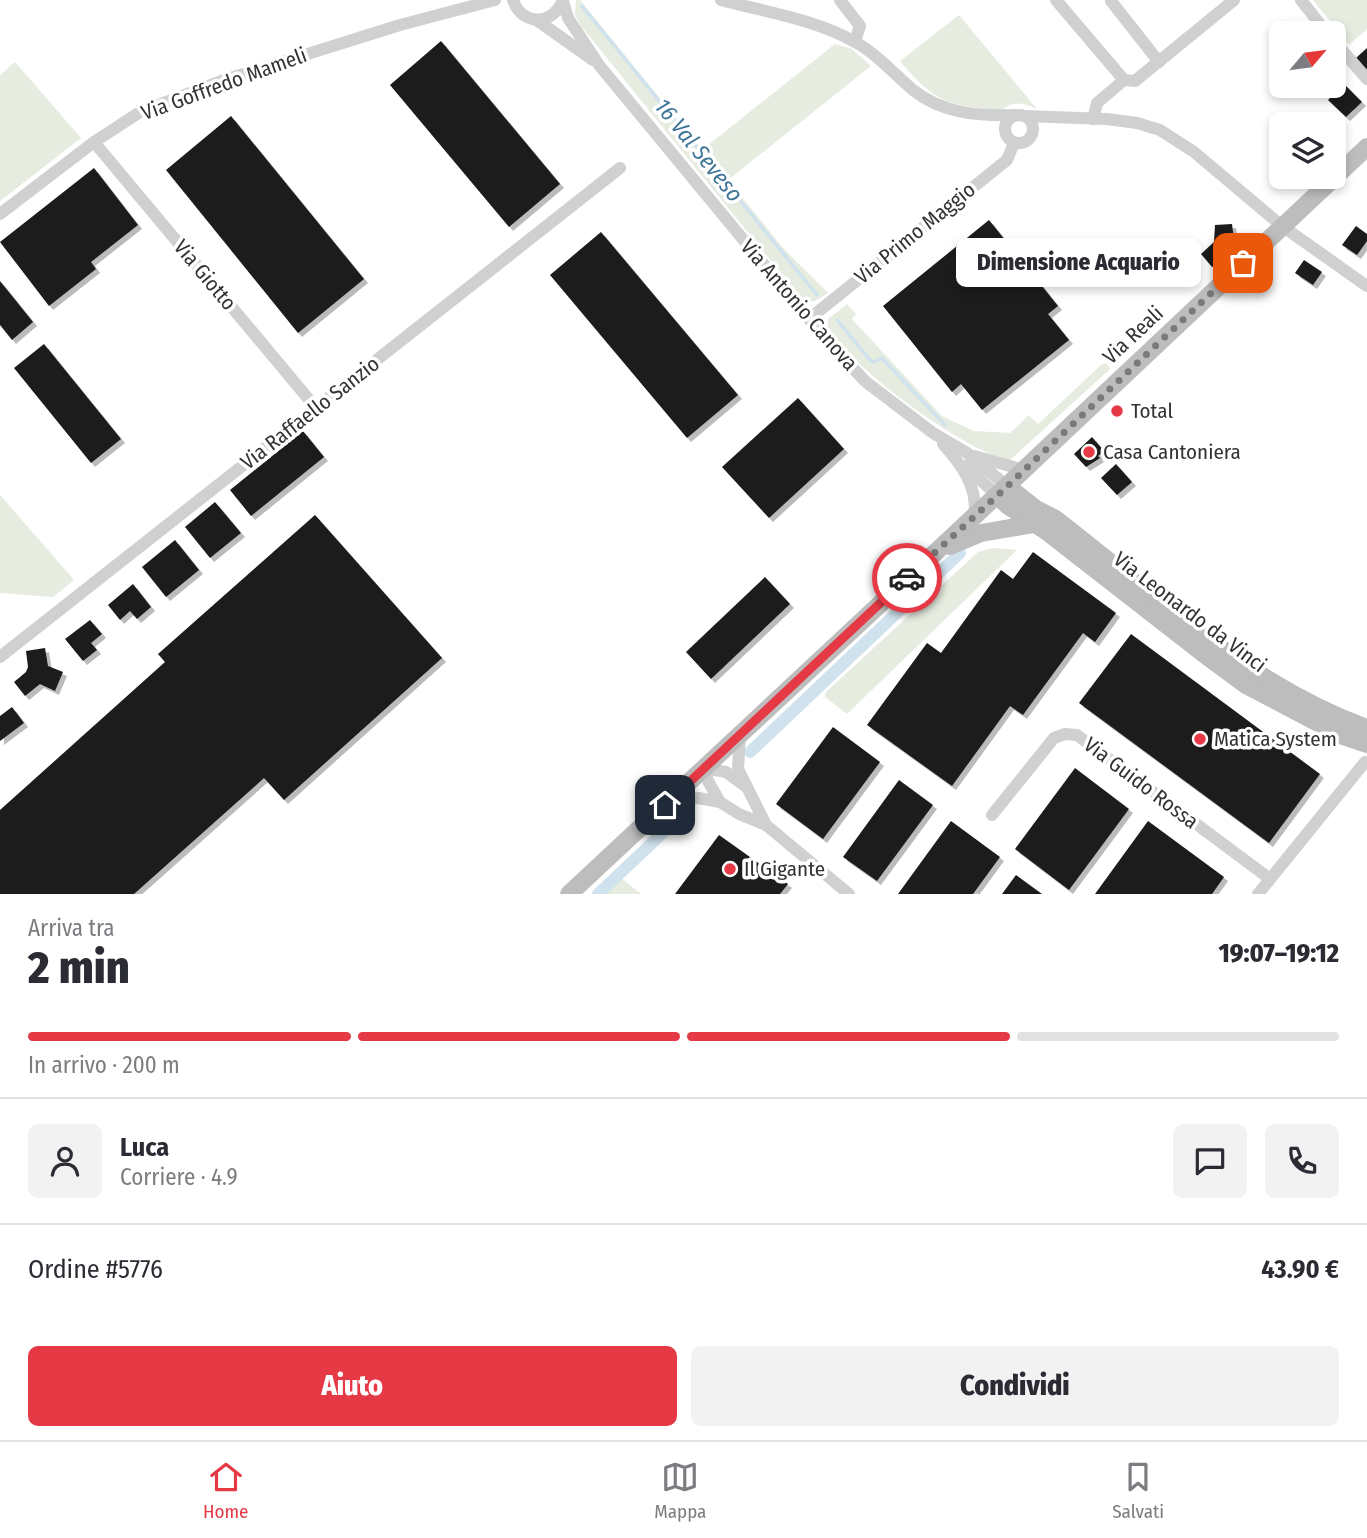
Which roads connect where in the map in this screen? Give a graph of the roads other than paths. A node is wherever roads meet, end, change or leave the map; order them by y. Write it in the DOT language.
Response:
graph roads {
  1 [pos="495,0"];
  2 [pos="563,0"];
  3 [pos="721,0"];
  4 [pos="840,0"];
  5 [pos="1056,0"];
  6 [pos="1234,0"];
  7 [pos="1301,0"];
  8 [pos="1111,1"];
  9 [pos="515,6"];
  10 [pos="474,7"];
  11 [pos="538,21"];
  12 [pos="1318,21"];
  13 [pos="855,41"];
  14 [pos="1346,55"];
  15 [pos="1159,62"];
  16 [pos="598,65"];
  17 [pos="1367,79"];
  18 [pos="1124,80"];
  19 [pos="1019,116"];
  20 [pos="1054,118"];
  21 [pos="1093,119"];
  22 [pos="1032,134"];
  23 [pos="94,142"];
  24 [pos="1014,143"];
  25 [pos="1367,147"];
  26 [pos="620,168"];
  27 [pos="0,214"];
  28 [pos="1282,226"];
  29 [pos="1367,286"];
  30 [pos="809,319"];
  31 [pos="316,408"];
  32 [pos="933,433"];
  33 [pos="967,453"];
  34 [pos="952,454"];
  35 [pos="1024,470"];
  36 [pos="1002,491"];
  37 [pos="974,517"];
  38 [pos="1034,524"];
  39 [pos="931,555"];
  40 [pos="0,657"];
  41 [pos="1367,728"];
  42 [pos="740,735"];
  43 [pos="1366,753"];
  44 [pos="704,768"];
  45 [pos="745,786"];
  46 [pos="720,802"];
  47 [pos="665,805"];
  48 [pos="992,815"];
  49 [pos="766,825"];
  50 [pos="1270,879"];
  51 [pos="569,894"];
  52 [pos="849,894"];
  53 [pos="1258,894"];
  1 -- 10 [label="street"];
  2 -- 11 [label="street"];
  2 -- 16 [label="street, Via Antonio Canova"];
  3 -- 13 [label="street"];
  4 -- 13 [label="street"];
  5 -- 18 [label="street"];
  6 -- 15 [label="street"];
  7 -- 12 [label="street"];
  8 -- 15 [label="street"];
  9 -- 10 [label="street, Via Antonio Canova"];
  9 -- 11 [label="street, Via Antonio Canova"];
  10 -- 23 [label="street, Via Goffredo Mameli"];
  11 -- 16 [label="street, Via Antonio Canova"];
  13 -- 19 [label="street"];
  14 -- 17 [label="street"];
  15 -- 18 [label="street"];
  16 -- 30 [label="street, Via Antonio Canova"];
  18 -- 21 [label="street"];
  19 -- 20 [label="street"];
  19 -- 22 [label="street"];
  19 -- 24 [label="street"];
  20 -- 21 [label="street"];
  20 -- 22 [label="street"];
  21 -- 28 [label="street"];
  22 -- 24 [label="street"];
  23 -- 27 [label="street, Via Goffredo Mameli"];
  23 -- 31 [label="street, Via Giotto"];
  24 -- 30 [label="street, Via Primo Maggio"];
  25 -- 28 [label="main road, Via Reali"];
  26 -- 31 [label="street, Via Raffaello Sanzio"];
  28 -- 29 [label="street"];
  28 -- 35 [label="main road, Via Reali"];
  30 -- 32 [label="street, Via Antonio Canova"];
  31 -- 40 [label="street, Via Raffaello Sanzio"];
  32 -- 33 [label="street, Via Antonio Canova"];
  32 -- 34 [label="street, Via Antonio Canova"];
  33 -- 35 [label="street, Via Antonio Canova"];
  33 -- 36 [label="street, Via Antonio Canova"];
  34 -- 36 [label="street, Via Antonio Canova"];
  34 -- 37 [label="street, Via Antonio Canova"];
  35 -- 36 [label="main road, Via Reali"];
  36 -- 37 [label="main road, Via Reali"];
  36 -- 38 [label="main road, Via Leonardo da Vinci"];
  36 -- 41 [label="main road, Via Leonardo da Vinci"];
  37 -- 39 [label="main road, Via Reali"];
  38 -- 39 [label="main road"];
  38 -- 43 [label="main road, Via Leonardo da Vinci"];
  39 -- 42 [label="main road, Via Reali"];
  42 -- 44 [label="main road, Via Reali"];
  42 -- 45 [label="street"];
  43 -- 50 [label="street"];
  44 -- 45 [label="street"];
  44 -- 46 [label="street"];
  44 -- 47 [label="main road, Via Reali"];
  45 -- 49 [label="street"];
  46 -- 47 [label="street"];
  46 -- 49 [label="street"];
  47 -- 51 [label="main road, Via Reali"];
  48 -- 50 [label="street, Via Guido Rossa"];
  49 -- 52 [label="street"];
  50 -- 53 [label="street"];
}
